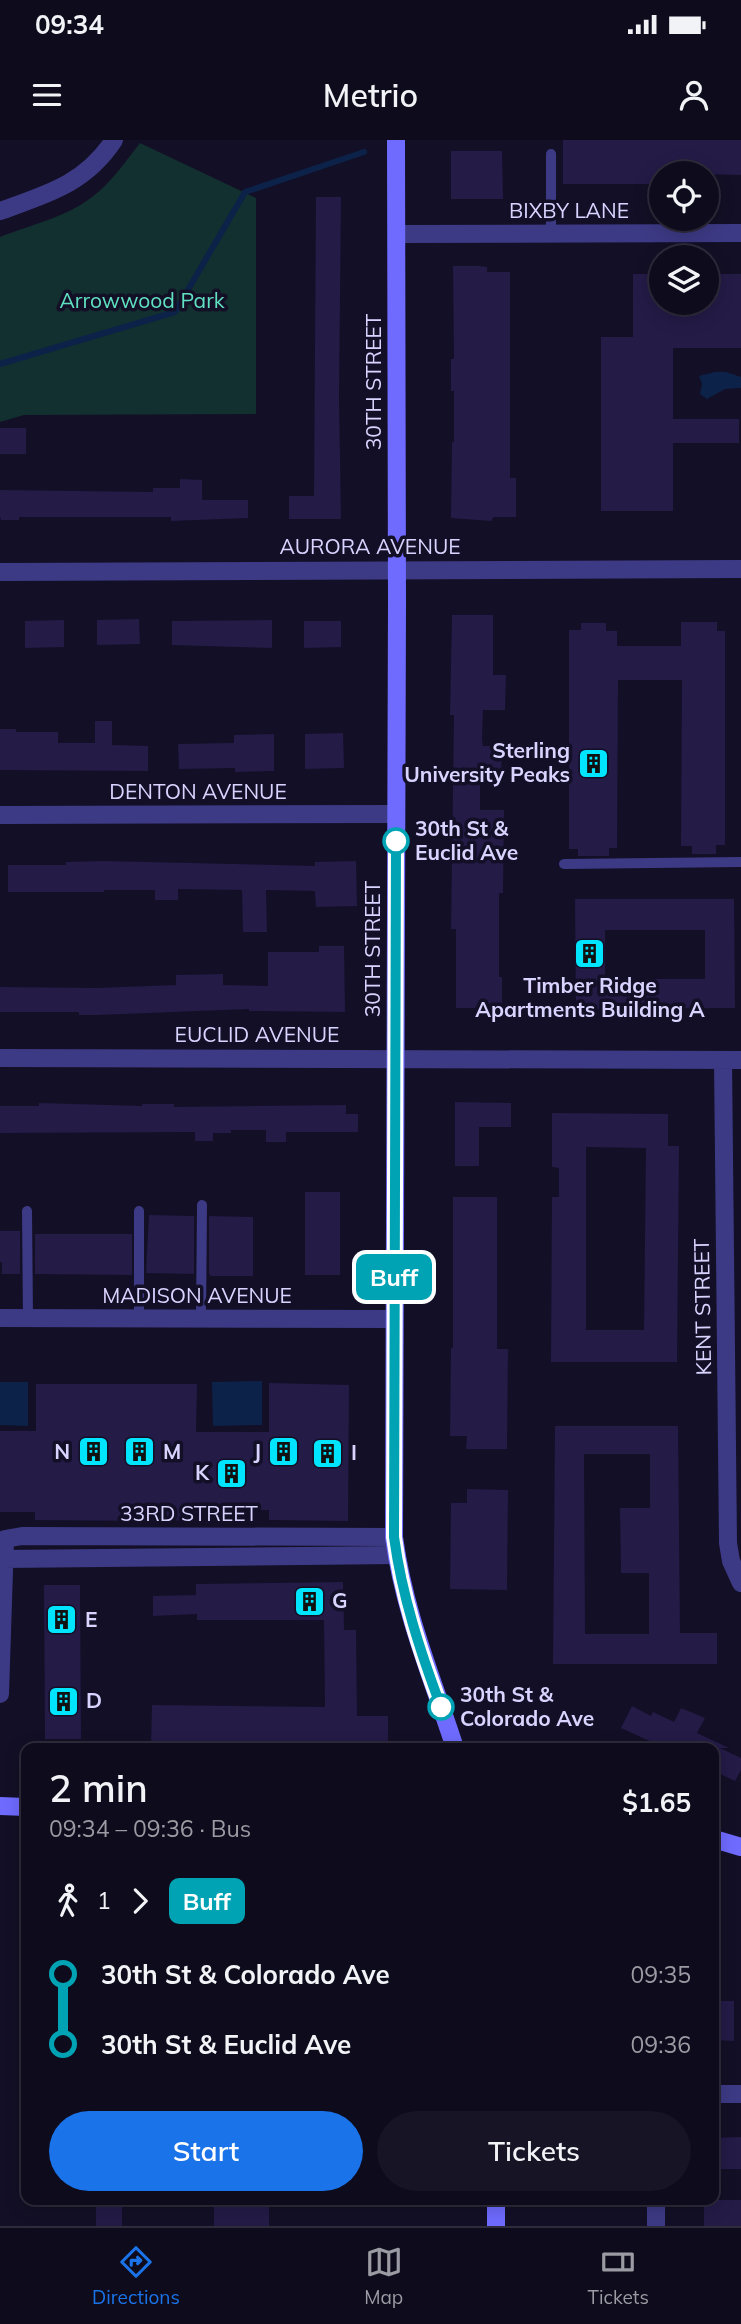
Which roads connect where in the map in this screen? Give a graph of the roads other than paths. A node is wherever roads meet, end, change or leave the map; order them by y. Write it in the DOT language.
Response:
graph roads {
  1 [pos="114,140"];
  2 [pos="396,140"];
  3 [pos="551,154"];
  4 [pos="0,211"];
  5 [pos="741,233"];
  6 [pos="397,234"];
  7 [pos="551,234"];
  8 [pos="741,569"];
  9 [pos="397,570"];
  10 [pos="0,572"];
  11 [pos="396,814"];
  12 [pos="0,815"];
  13 [pos="741,862"];
  14 [pos="564,864"];
  15 [pos="0,1058"];
  16 [pos="395,1058"];
  17 [pos="732,1060"];
  18 [pos="202,1205"];
  19 [pos="139,1210"];
  20 [pos="27,1211"];
  21 [pos="734,1316"];
  22 [pos="0,1318"];
  23 [pos="28,1318"];
  24 [pos="139,1319"];
  25 [pos="201,1319"];
  26 [pos="394,1320"];
  27 [pos="394,1537"];
  28 [pos="397,1555"];
  29 [pos="2,1559"];
  30 [pos="741,1583"];
  31 [pos="0,1694"];
  32 [pos="453,1743"];
  33 [pos="0,1806"];
  34 [pos="21,1807"];
  35 [pos="719,1840"];
  36 [pos="741,1847"];
  37 [pos="719,2094"];
  38 [pos="741,2094"];
  39 [pos="496,2205"];
  40 [pos="656,2205"];
  41 [pos="496,2226"];
  42 [pos="656,2226"];
  1 -- 4 [label="street"];
  2 -- 6 [label="main road, 30TH STREET"];
  3 -- 7 [label="lane"];
  5 -- 7 [label="street, BIXBY LANE"];
  6 -- 7 [label="street, BIXBY LANE"];
  6 -- 9 [label="main road, 30TH STREET"];
  8 -- 9 [label="street, AURORA AVENUE"];
  9 -- 10 [label="street, AURORA AVENUE"];
  9 -- 11 [label="main road, 30TH STREET"];
  11 -- 12 [label="street, DENTON AVENUE"];
  11 -- 16 [label="main road, 30TH STREET"];
  13 -- 14 [label="lane"];
  15 -- 16 [label="street, EUCLID AVENUE"];
  16 -- 17 [label="street, EUCLID AVENUE"];
  16 -- 26 [label="main road, 30TH STREET"];
  17 -- 21 [label="street, KENT STREET"];
  18 -- 25 [label="lane"];
  19 -- 24 [label="lane"];
  20 -- 23 [label="lane"];
  21 -- 30 [label="street, KENT STREET"];
  22 -- 23 [label="street, MADISON AVENUE"];
  23 -- 24 [label="street, MADISON AVENUE"];
  24 -- 25 [label="street, MADISON AVENUE"];
  25 -- 26 [label="street, MADISON AVENUE"];
  26 -- 27 [label="main road, 30TH STREET"];
  27 -- 28 [label="main road, 30TH STREET"];
  27 -- 29 [label="street, 33RD STREET"];
  28 -- 29 [label="street, 33RD STREET"];
  28 -- 32 [label="main road, 30TH STREET"];
  29 -- 31 [label="street"];
  33 -- 34 [label="main road"];
  35 -- 36 [label="main road"];
  37 -- 38 [label="street"];
  39 -- 41 [label="main road"];
  40 -- 42 [label="street"];
}
